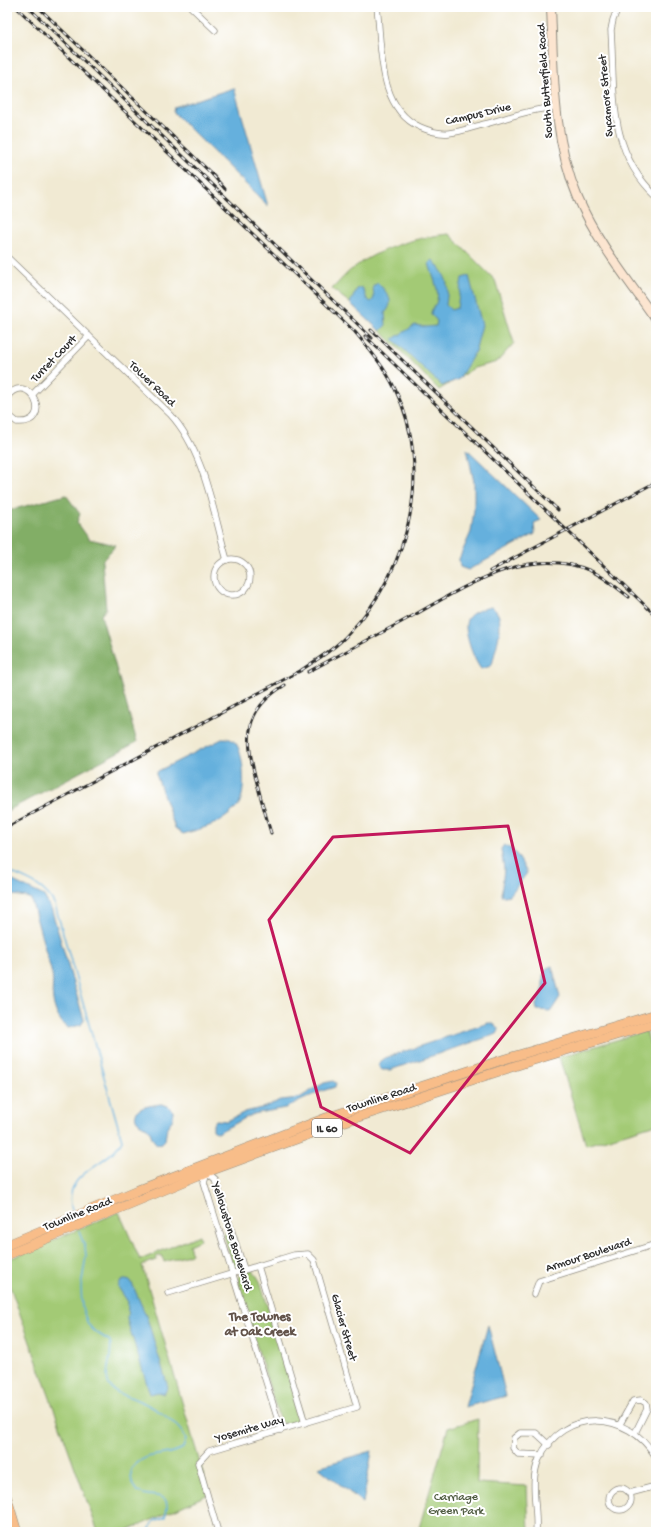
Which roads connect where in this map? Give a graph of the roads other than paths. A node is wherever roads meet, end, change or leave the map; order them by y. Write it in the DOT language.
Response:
graph roads {
  1 [pos="191,7"];
  2 [pos="377,7"];
  3 [pos="551,7"];
  4 [pos="618,7"];
  5 [pos="215,30"];
  6 [pos="556,108"];
  7 [pos="656,196"];
  8 [pos="7,257"];
  9 [pos="656,320"];
  10 [pos="89,336"];
  11 [pos="33,394"];
  12 [pos="7,397"];
  13 [pos="7,414"];
  14 [pos="227,560"];
  15 [pos="656,1014"];
  16 [pos="656,1023"];
  17 [pos="207,1172"];
  18 [pos="656,1244"];
  19 [pos="7,1245"];
  20 [pos="7,1255"];
  21 [pos="258,1266"];
  22 [pos="244,1269"];
  23 [pos="232,1273"];
  24 [pos="168,1292"];
  25 [pos="534,1294"];
  26 [pos="357,1407"];
  27 [pos="305,1424"];
  28 [pos="620,1424"];
  29 [pos="281,1430"];
  30 [pos="635,1433"];
  31 [pos="549,1445"];
  32 [pos="542,1455"];
  33 [pos="656,1457"];
  34 [pos="656,1486"];
  35 [pos="630,1494"];
  36 [pos="7,1498"];
  37 [pos="17,1532"];
  38 [pos="218,1532"];
  39 [pos="536,1532"];
  1 -- 5 [label="street"];
  2 -- 6 [label="street, Campus Drive"];
  3 -- 6 [label="main road, South Butterfield Road"];
  4 -- 7 [label="street, Sycamore Street"];
  6 -- 9 [label="main road, South Butterfield Road"];
  8 -- 10 [label="street, Tower Road"];
  10 -- 11 [label="street, Turret Court"];
  10 -- 14 [label="street, Tower Road"];
  11 -- 12 [label="street, Turret Court"];
  11 -- 13 [label="street, Turret Court"];
  14 -- 14 [label="street"];
  15 -- 19 [label="main road, Townline Road / IL 60"];
  16 -- 17 [label="main road, Townline Road / IL 60"];
  17 -- 20 [label="main road, Townline Road / IL 60"];
  17 -- 22 [label="street, Yellowstone Boulevard"];
  17 -- 23 [label="street, Yellowstone Boulevard"];
  18 -- 25 [label="street, Armour Boulevard"];
  21 -- 22 [label="street"];
  21 -- 26 [label="street, Glacier Street"];
  21 -- 27 [label="street, Yellowstone Boulevard"];
  22 -- 23 [label="street"];
  23 -- 24 [label="street"];
  23 -- 29 [label="street, Yellowstone Boulevard"];
  26 -- 27 [label="street, Yosemite Way"];
  27 -- 29 [label="street, Yosemite Way"];
  28 -- 30 [label="street"];
  28 -- 30 [label="street"];
  28 -- 31 [label="street"];
  29 -- 38 [label="street, Yosemite Way"];
  30 -- 33 [label="street"];
  31 -- 32 [label="street"];
  31 -- 32 [label="street"];
  32 -- 39 [label="street"];
  34 -- 35 [label="street"];
  35 -- 35 [label="street"];
  36 -- 37 [label="main road"];
}
